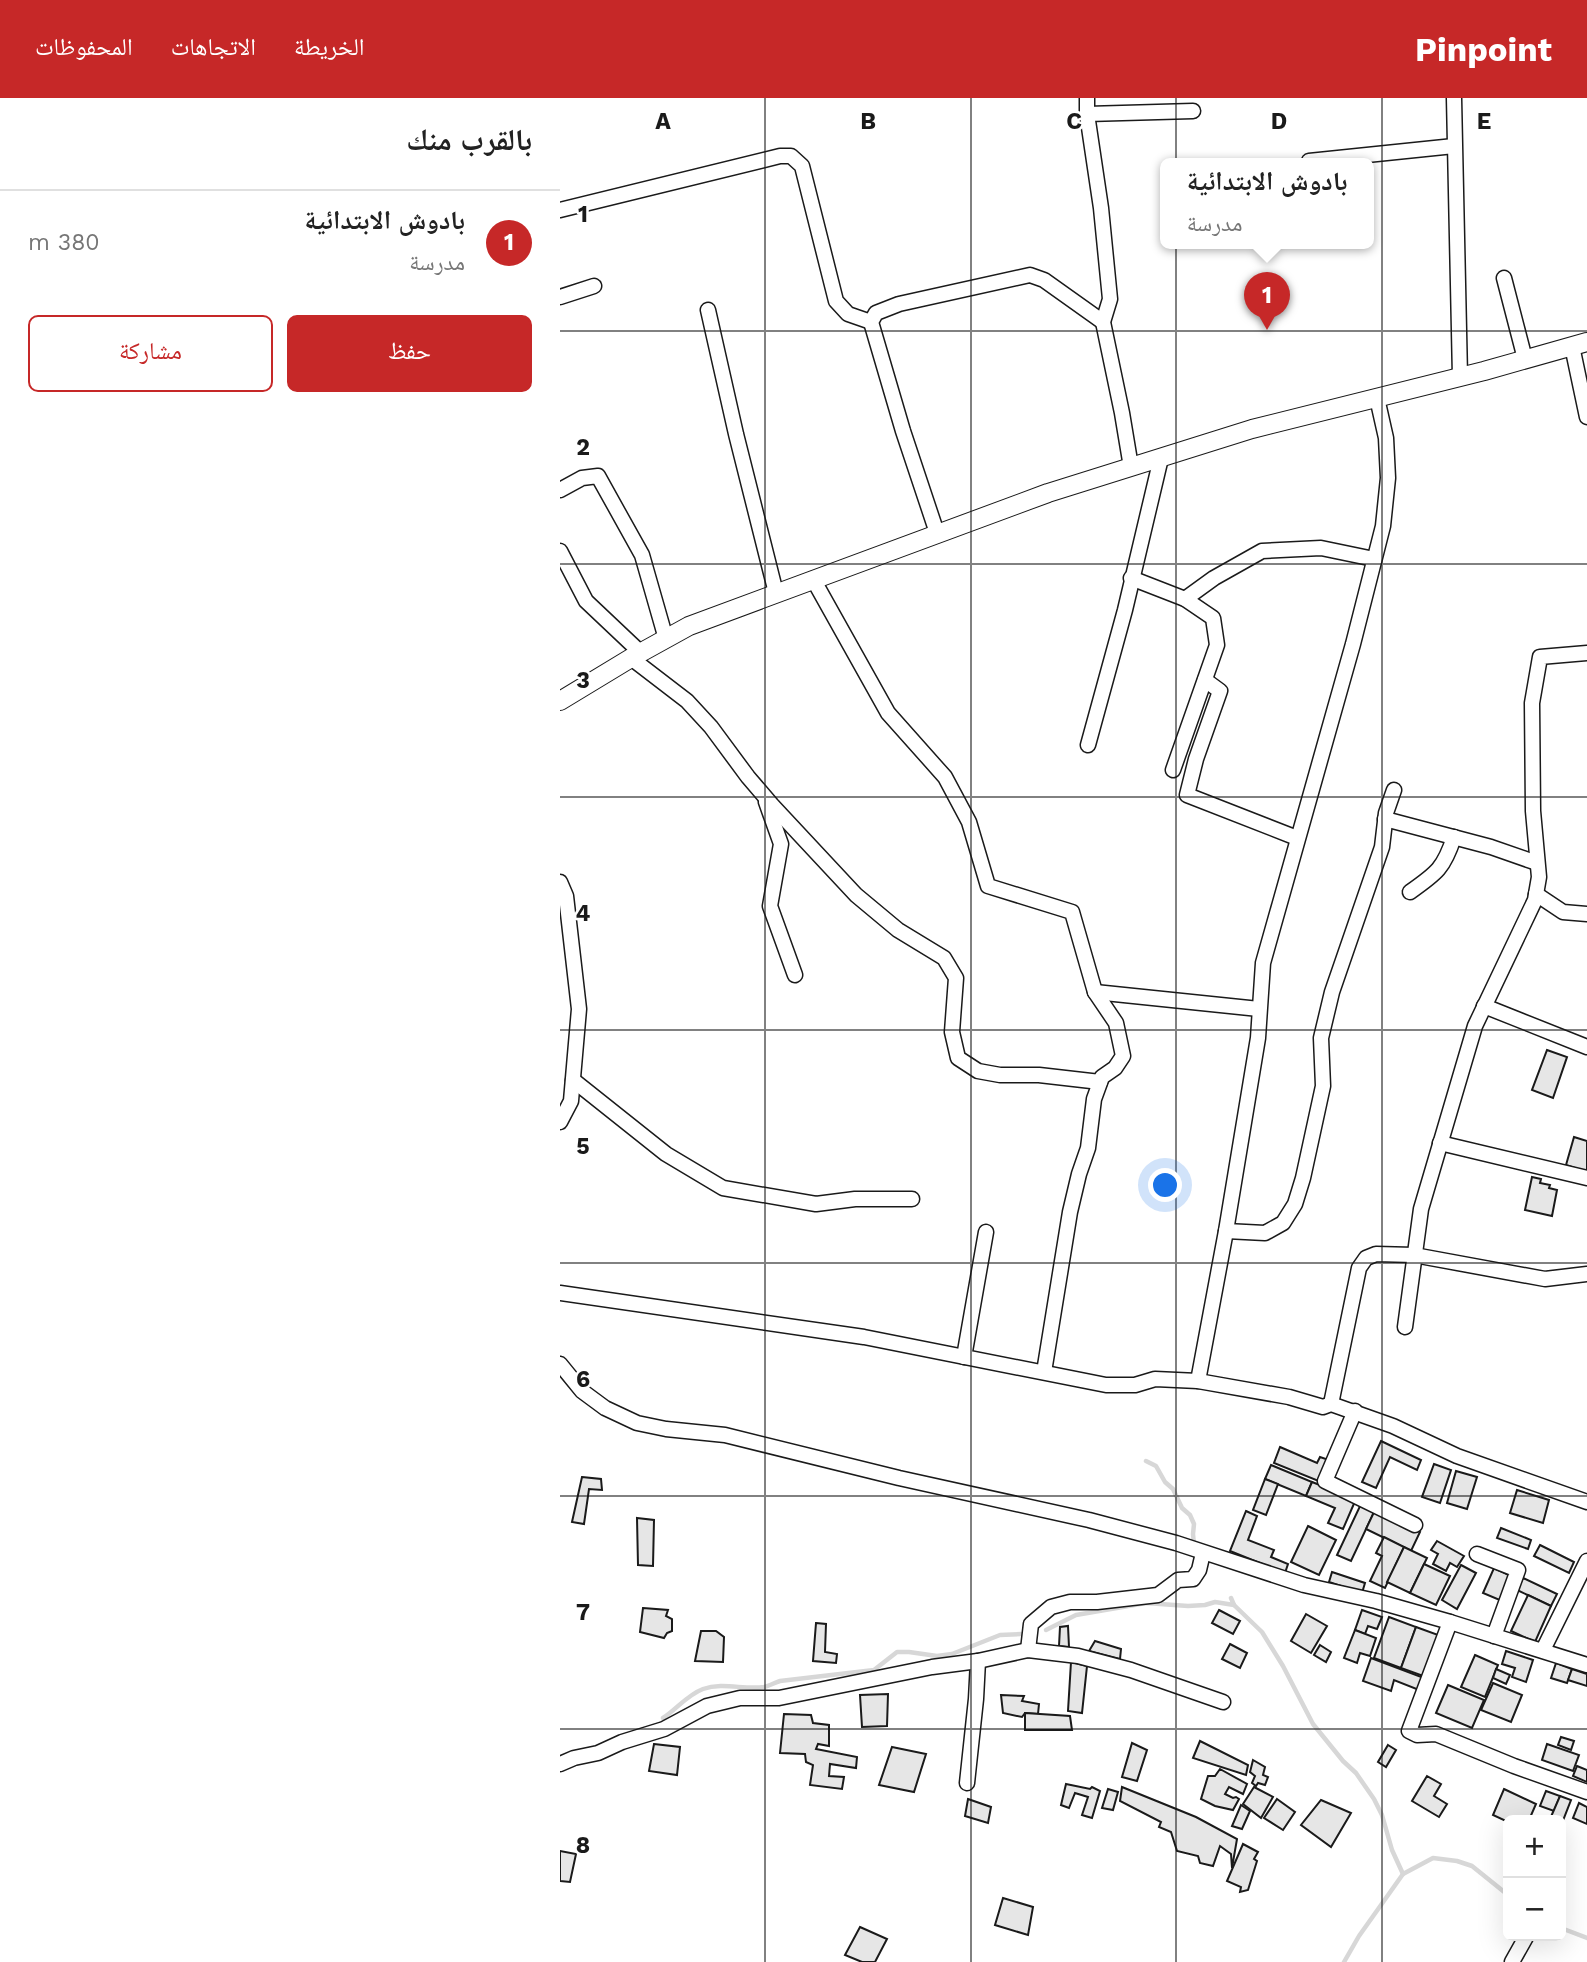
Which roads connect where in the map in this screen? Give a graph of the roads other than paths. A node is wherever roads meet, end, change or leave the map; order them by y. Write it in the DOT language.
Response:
graph roads {
  1 [pos="1087,98"];
  2 [pos="1454,98"];
  3 [pos="1193,111"];
  4 [pos="1087,114"];
  5 [pos="1454,146"];
  6 [pos="1337,158"];
  7 [pos="560,210"];
  8 [pos="1504,278"];
  9 [pos="594,286"];
  10 [pos="560,298"];
  11 [pos="708,310"];
  12 [pos="871,322"];
  13 [pos="1103,322"];
  14 [pos="1580,344"];
  15 [pos="1525,359"];
  16 [pos="1460,377"];
  17 [pos="1377,398"];
  18 [pos="1587,417"];
  19 [pos="1161,457"];
  20 [pos="1131,467"];
  21 [pos="560,491"];
  22 [pos="937,533"];
  23 [pos="560,551"];
  24 [pos="1374,559"];
  25 [pos="1131,578"];
  26 [pos="813,579"];
  27 [pos="776,593"];
  28 [pos="1185,599"];
  29 [pos="666,639"];
  30 [pos="1587,653"];
  31 [pos="636,655"];
  32 [pos="1205,680"];
  33 [pos="560,701"];
  34 [pos="1088,745"];
  35 [pos="1173,770"];
  36 [pos="1394,790"];
  37 [pos="764,795"];
  38 [pos="1385,819"];
  39 [pos="1454,837"];
  40 [pos="1297,838"];
  41 [pos="1538,863"];
  42 [pos="560,882"];
  43 [pos="1410,892"];
  44 [pos="1536,894"];
  45 [pos="1587,914"];
  46 [pos="795,975"];
  47 [pos="1095,992"];
  48 [pos="1484,1006"];
  49 [pos="1259,1009"];
  50 [pos="1587,1047"];
  51 [pos="573,1080"];
  52 [pos="1100,1082"];
  53 [pos="560,1122"];
  54 [pos="1440,1143"];
  55 [pos="1587,1178"];
  56 [pos="912,1199"];
  57 [pos="1226,1231"];
  58 [pos="986,1232"];
  59 [pos="1414,1255"];
  60 [pos="1587,1274"];
  61 [pos="560,1293"];
  62 [pos="1405,1327"];
  63 [pos="964,1357"];
  64 [pos="560,1364"];
  65 [pos="1044,1372"];
  66 [pos="1198,1381"];
  67 [pos="1331,1404"];
  68 [pos="1355,1411"];
  69 [pos="1587,1502"];
  70 [pos="1415,1525"];
  71 [pos="1203,1553"];
  72 [pos="1477,1554"];
  73 [pos="1587,1561"];
  74 [pos="1450,1622"];
  75 [pos="1494,1636"];
  76 [pos="1028,1650"];
  77 [pos="1544,1650"];
  78 [pos="978,1661"];
  79 [pos="1587,1665"];
  80 [pos="1223,1702"];
  81 [pos="560,1764"];
  82 [pos="967,1783"];
  83 [pos="1587,1792"];
  84 [pos="1524,1941"];
  85 [pos="1512,1962"];
  1 -- 4 [label="street"];
  2 -- 5 [label="street"];
  3 -- 4 [label="street"];
  4 -- 13 [label="street"];
  5 -- 6 [label="street"];
  5 -- 16 [label="street"];
  7 -- 12 [label="street"];
  8 -- 15 [label="street"];
  9 -- 10 [label="street"];
  11 -- 27 [label="street"];
  12 -- 13 [label="street"];
  12 -- 22 [label="street"];
  13 -- 20 [label="street"];
  14 -- 15 [label="street"];
  14 -- 18 [label="street"];
  15 -- 16 [label="street"];
  16 -- 17 [label="street"];
  17 -- 19 [label="street"];
  17 -- 24 [label="street"];
  19 -- 20 [label="street"];
  19 -- 25 [label="street"];
  20 -- 22 [label="street"];
  21 -- 29 [label="street"];
  22 -- 26 [label="street"];
  23 -- 31 [label="street"];
  24 -- 28 [label="street"];
  24 -- 40 [label="street"];
  25 -- 28 [label="street"];
  25 -- 34 [label="street"];
  26 -- 27 [label="street"];
  26 -- 47 [label="street"];
  27 -- 29 [label="street"];
  28 -- 32 [label="street"];
  29 -- 31 [label="street"];
  30 -- 41 [label="street"];
  31 -- 33 [label="street"];
  31 -- 37 [label="street"];
  32 -- 35 [label="street"];
  32 -- 40 [label="street"];
  36 -- 38 [label="street"];
  37 -- 46 [label="street"];
  37 -- 52 [label="street"];
  38 -- 39 [label="street"];
  38 -- 57 [label="street"];
  39 -- 41 [label="street"];
  39 -- 43 [label="street"];
  40 -- 49 [label="street"];
  41 -- 44 [label="street"];
  42 -- 51 [label="street"];
  44 -- 45 [label="street"];
  44 -- 48 [label="street"];
  47 -- 49 [label="street"];
  47 -- 52 [label="street"];
  48 -- 50 [label="street"];
  48 -- 54 [label="street"];
  49 -- 57 [label="street"];
  51 -- 53 [label="street"];
  51 -- 56 [label="street"];
  52 -- 65 [label="street"];
  54 -- 55 [label="street"];
  54 -- 59 [label="street"];
  57 -- 66 [label="street"];
  58 -- 63 [label="street"];
  59 -- 60 [label="street"];
  59 -- 62 [label="street"];
  59 -- 67 [label="street"];
  61 -- 63 [label="street"];
  63 -- 65 [label="street"];
  64 -- 71 [label="street"];
  65 -- 66 [label="street"];
  66 -- 67 [label="street"];
  67 -- 68 [label="street"];
  68 -- 69 [label="street"];
  68 -- 70 [label="street"];
  71 -- 74 [label="street"];
  71 -- 76 [label="street"];
  72 -- 75 [label="street"];
  73 -- 77 [label="street"];
  74 -- 75 [label="street"];
  74 -- 83 [label="street"];
  75 -- 77 [label="street"];
  76 -- 78 [label="street"];
  76 -- 80 [label="street"];
  77 -- 79 [label="street"];
  78 -- 81 [label="street"];
  78 -- 82 [label="street"];
  84 -- 85 [label="street"];
}
